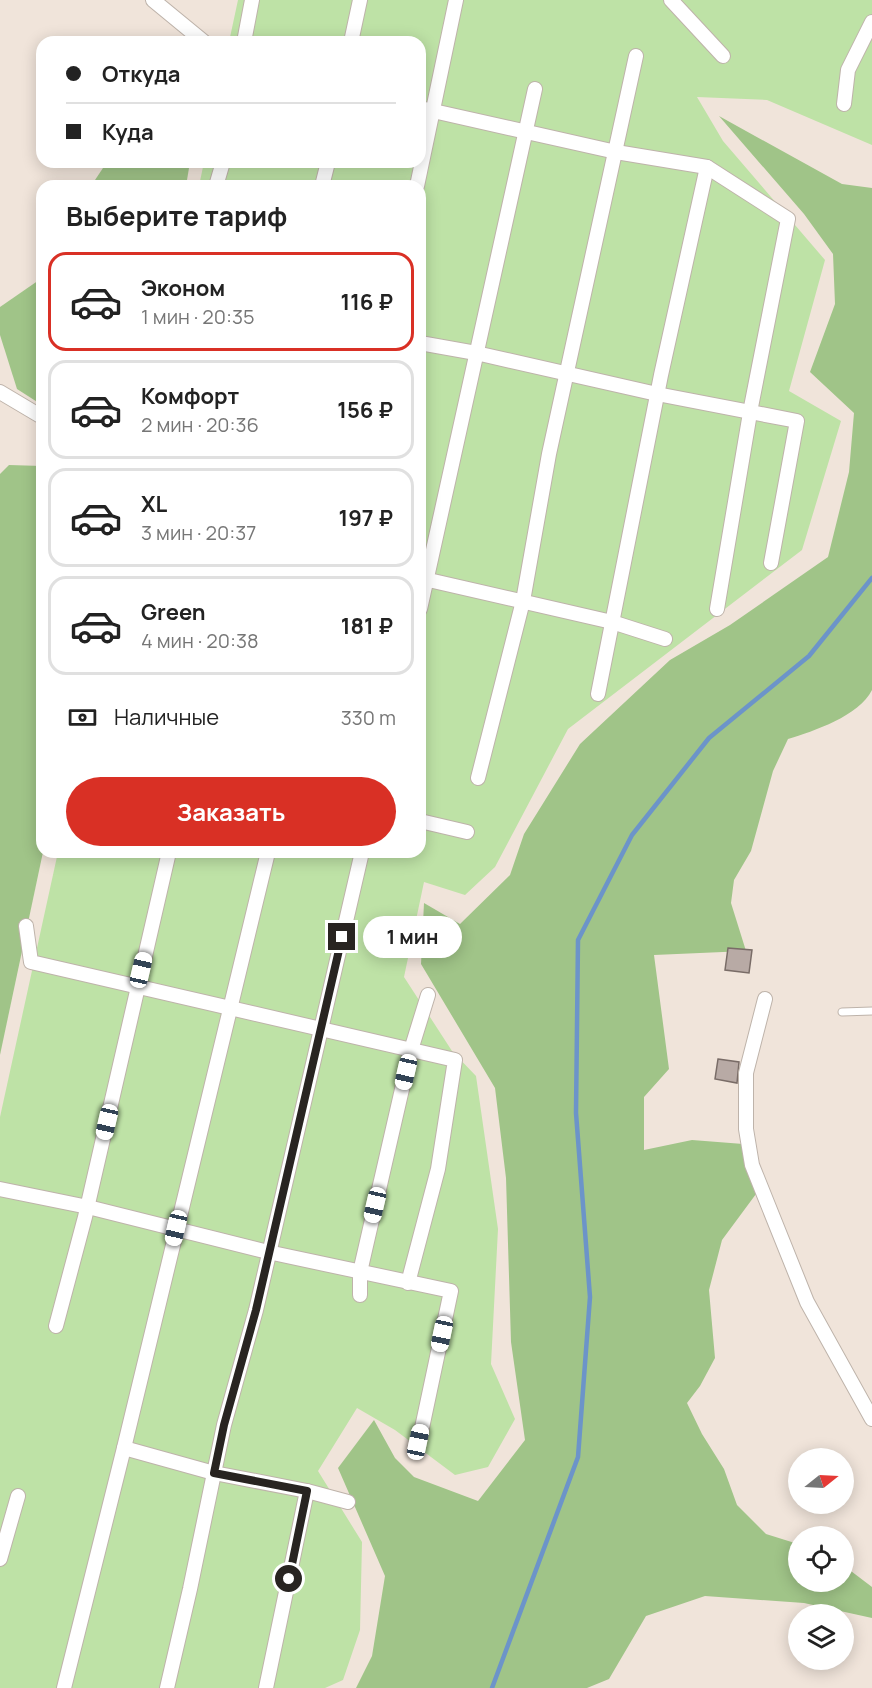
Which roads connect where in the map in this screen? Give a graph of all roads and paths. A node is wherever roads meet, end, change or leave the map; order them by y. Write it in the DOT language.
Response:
graph roads {
  1 [pos="153,0"];
  2 [pos="252,0"];
  3 [pos="360,0"];
  4 [pos="456,0"];
  5 [pos="671,0"];
  6 [pos="872,22"];
  7 [pos="197,36"];
  8 [pos="245,36"];
  9 [pos="352,36"];
  10 [pos="636,56"];
  11 [pos="723,56"];
  12 [pos="535,89"];
  13 [pos="844,104"];
  14 [pos="426,109"];
  15 [pos="525,133"];
  16 [pos="616,152"];
  17 [pos="707,167"];
  18 [pos="426,344"];
  19 [pos="476,353"];
  20 [pos="567,375"];
  21 [pos="0,392"];
  22 [pos="657,394"];
  23 [pos="751,412"];
  24 [pos="36,413"];
  25 [pos="771,563"];
  26 [pos="426,570"];
  27 [pos="426,579"];
  28 [pos="523,601"];
  29 [pos="717,609"];
  30 [pos="612,622"];
  31 [pos="665,639"];
  32 [pos="598,694"];
  33 [pos="478,778"];
  34 [pos="426,822"];
  35 [pos="467,832"];
  36 [pos="168,858"];
  37 [pos="266,858"];
  38 [pos="361,858"];
  39 [pos="26,926"];
  40 [pos="138,985"];
  41 [pos="428,995"];
  42 [pos="765,999"];
  43 [pos="231,1008"];
  44 [pos="872,1011"];
  45 [pos="842,1012"];
  46 [pos="320,1028"];
  47 [pos="411,1050"];
  48 [pos="0,1189"];
  49 [pos="88,1207"];
  50 [pos="176,1228"];
  51 [pos="268,1252"];
  52 [pos="360,1272"];
  53 [pos="408,1283"];
  54 [pos="360,1295"];
  55 [pos="56,1326"];
  56 [pos="872,1419"];
  57 [pos="418,1442"];
  58 [pos="124,1448"];
  59 [pos="214,1473"];
  60 [pos="307,1491"];
  61 [pos="18,1496"];
  62 [pos="348,1502"];
  63 [pos="0,1559"];
  64 [pos="64,1688"];
  65 [pos="167,1688"];
  66 [pos="266,1688"];
  1 -- 7 [label="street"];
  2 -- 8 [label="street"];
  3 -- 9 [label="street"];
  4 -- 14 [label="street"];
  5 -- 11 [label="street"];
  6 -- 13 [label="street"];
  10 -- 16 [label="street"];
  12 -- 15 [label="street"];
  14 -- 15 [label="street"];
  15 -- 16 [label="street"];
  15 -- 19 [label="street"];
  16 -- 17 [label="street"];
  16 -- 20 [label="street"];
  17 -- 22 [label="street"];
  17 -- 23 [label="street"];
  18 -- 19 [label="street"];
  19 -- 20 [label="street"];
  19 -- 26 [label="street"];
  20 -- 22 [label="street"];
  20 -- 28 [label="street"];
  21 -- 24 [label="street"];
  22 -- 23 [label="street"];
  22 -- 30 [label="street"];
  23 -- 25 [label="street"];
  23 -- 29 [label="street"];
  27 -- 28 [label="street"];
  28 -- 30 [label="street"];
  28 -- 33 [label="street"];
  30 -- 31 [label="street"];
  30 -- 32 [label="street"];
  34 -- 35 [label="street"];
  36 -- 40 [label="street"];
  37 -- 43 [label="street"];
  38 -- 46 [label="street"];
  39 -- 40 [label="street"];
  40 -- 43 [label="street"];
  40 -- 49 [label="street"];
  41 -- 47 [label="street"];
  42 -- 56 [label="street"];
  43 -- 46 [label="street"];
  43 -- 50 [label="street"];
  44 -- 45 [label="lane"];
  46 -- 47 [label="street"];
  46 -- 51 [label="street"];
  47 -- 52 [label="street"];
  47 -- 53 [label="street"];
  48 -- 49 [label="street"];
  49 -- 50 [label="street"];
  49 -- 55 [label="street"];
  50 -- 51 [label="street"];
  50 -- 58 [label="street"];
  51 -- 52 [label="street"];
  51 -- 59 [label="street"];
  52 -- 53 [label="street"];
  52 -- 54 [label="street"];
  53 -- 57 [label="street"];
  58 -- 59 [label="street"];
  58 -- 64 [label="street"];
  59 -- 60 [label="street"];
  59 -- 65 [label="street"];
  60 -- 62 [label="street"];
  60 -- 66 [label="street"];
  61 -- 63 [label="street"];
}
